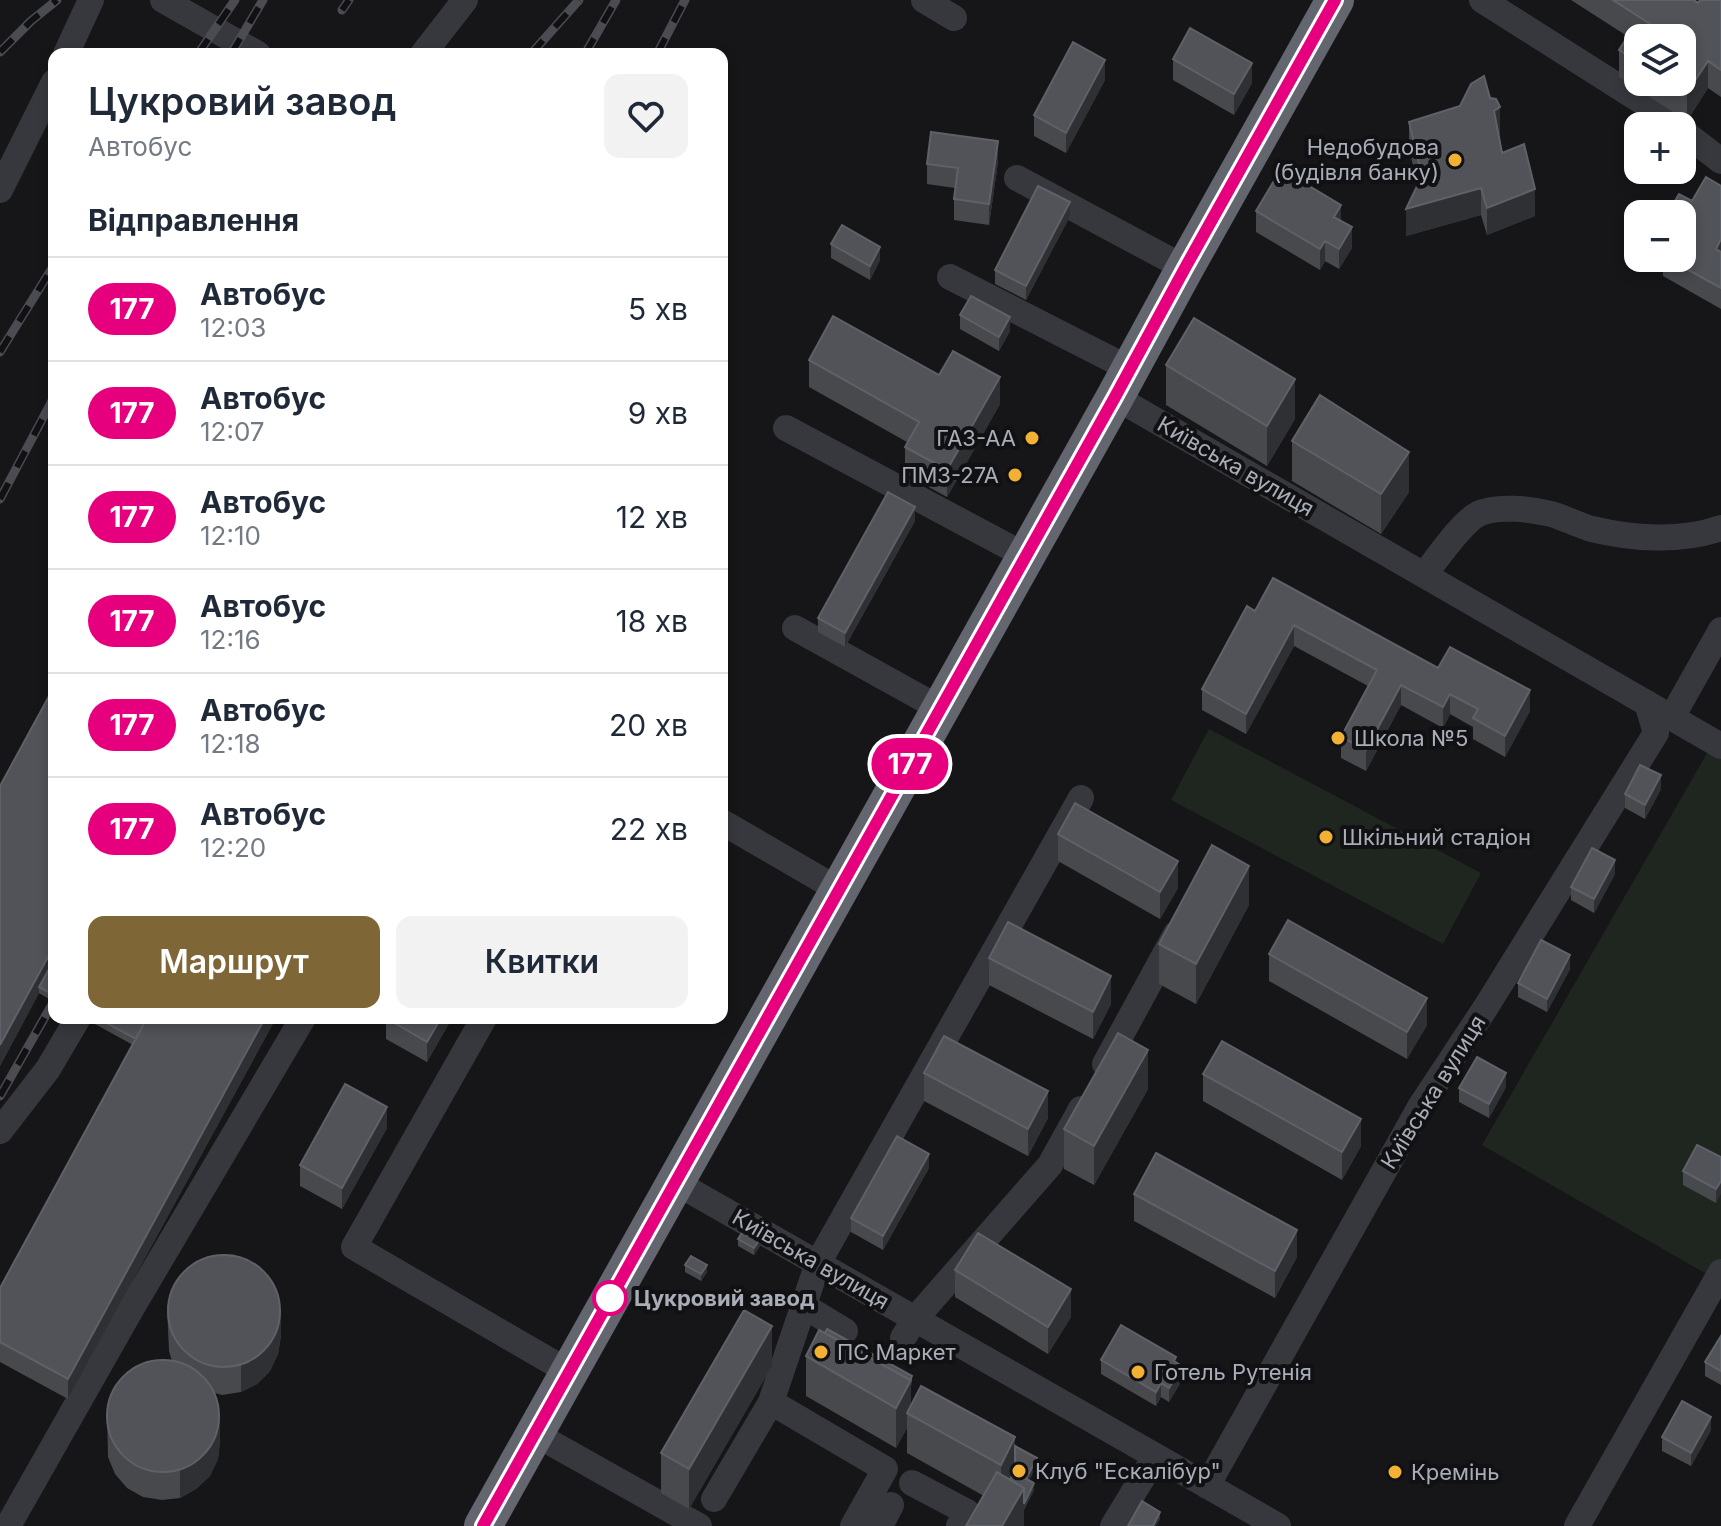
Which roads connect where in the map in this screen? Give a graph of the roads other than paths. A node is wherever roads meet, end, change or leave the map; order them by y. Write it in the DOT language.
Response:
graph roads {
  1 [pos="91,0"];
  2 [pos="163,0"];
  3 [pos="924,0"];
  4 [pos="1335,0"];
  5 [pos="1482,0"];
  6 [pos="456,6"];
  7 [pos="954,18"];
  8 [pos="69,48"];
  9 [pos="247,48"];
  10 [pos="427,48"];
  11 [pos="48,94"];
  12 [pos="1658,112"];
  13 [pos="1696,142"];
  14 [pos="1721,161"];
  15 [pos="1017,178"];
  16 [pos="0,190"];
  17 [pos="1185,268"];
  18 [pos="950,277"];
  19 [pos="1122,383"];
  20 [pos="786,428"];
  21 [pos="1721,528"];
  22 [pos="1026,556"];
  23 [pos="1424,575"];
  24 [pos="795,628"];
  25 [pos="1721,630"];
  26 [pos="1647,703"];
  27 [pos="941,709"];
  28 [pos="1672,717"];
  29 [pos="1721,746"];
  30 [pos="1081,798"];
  31 [pos="728,825"];
  32 [pos="839,890"];
  33 [pos="1184,919"];
  34 [pos="74,1024"];
  35 [pos="299,1024"];
  36 [pos="481,1024"];
  37 [pos="0,1131"];
  38 [pos="675,1182"];
  39 [pos="818,1263"];
  40 [pos="1721,1272"];
  41 [pos="804,1306"];
  42 [pos="909,1328"];
  43 [pos="845,1331"];
  44 [pos="569,1372"];
  45 [pos="771,1402"];
  46 [pos="553,1444"];
  47 [pos="1155,1457"];
  48 [pos="912,1483"];
  49 [pos="1207,1486"];
  50 [pos="714,1499"];
  51 [pos="8,1526"];
  52 [pos="483,1526"];
  53 [pos="699,1526"];
  54 [pos="853,1526"];
  55 [pos="959,1526"];
  56 [pos="1113,1526"];
  57 [pos="1278,1526"];
  58 [pos="1577,1526"];
  1 -- 8 [label="street"];
  2 -- 9 [label="street"];
  3 -- 7 [label="street"];
  4 -- 17 [label="highway"];
  5 -- 12 [label="street"];
  6 -- 10 [label="street"];
  11 -- 16 [label="street"];
  13 -- 14 [label="street"];
  15 -- 17 [label="street"];
  17 -- 19 [label="highway"];
  18 -- 19 [label="street, Київська вулиця"];
  19 -- 22 [label="highway"];
  19 -- 23 [label="street, Київська вулиця"];
  20 -- 22 [label="street"];
  21 -- 23 [label="street"];
  22 -- 27 [label="highway"];
  23 -- 26 [label="street, Київська вулиця"];
  24 -- 27 [label="street"];
  25 -- 28 [label="street"];
  26 -- 28 [label="street, Київська вулиця"];
  26 -- 49 [label="street, Київська вулиця"];
  27 -- 32 [label="highway"];
  28 -- 29 [label="street, Київська вулиця"];
  30 -- 39 [label="street"];
  31 -- 32 [label="street"];
  32 -- 38 [label="highway"];
  33 -- 42 [label="street"];
  34 -- 37 [label="street"];
  35 -- 51 [label="street"];
  36 -- 44 [label="street"];
  38 -- 39 [label="street, Київська вулиця"];
  38 -- 44 [label="highway"];
  39 -- 41 [label="street"];
  39 -- 42 [label="street, Київська вулиця"];
  40 -- 58 [label="street"];
  41 -- 43 [label="street"];
  41 -- 45 [label="street"];
  42 -- 47 [label="street, Київська вулиця"];
  44 -- 52 [label="highway"];
  45 -- 50 [label="street"];
  45 -- 54 [label="street"];
  46 -- 53 [label="street"];
  47 -- 49 [label="street, Київська вулиця"];
  47 -- 56 [label="street"];
  48 -- 55 [label="street"];
  49 -- 57 [label="street, Київська вулиця"];
}
